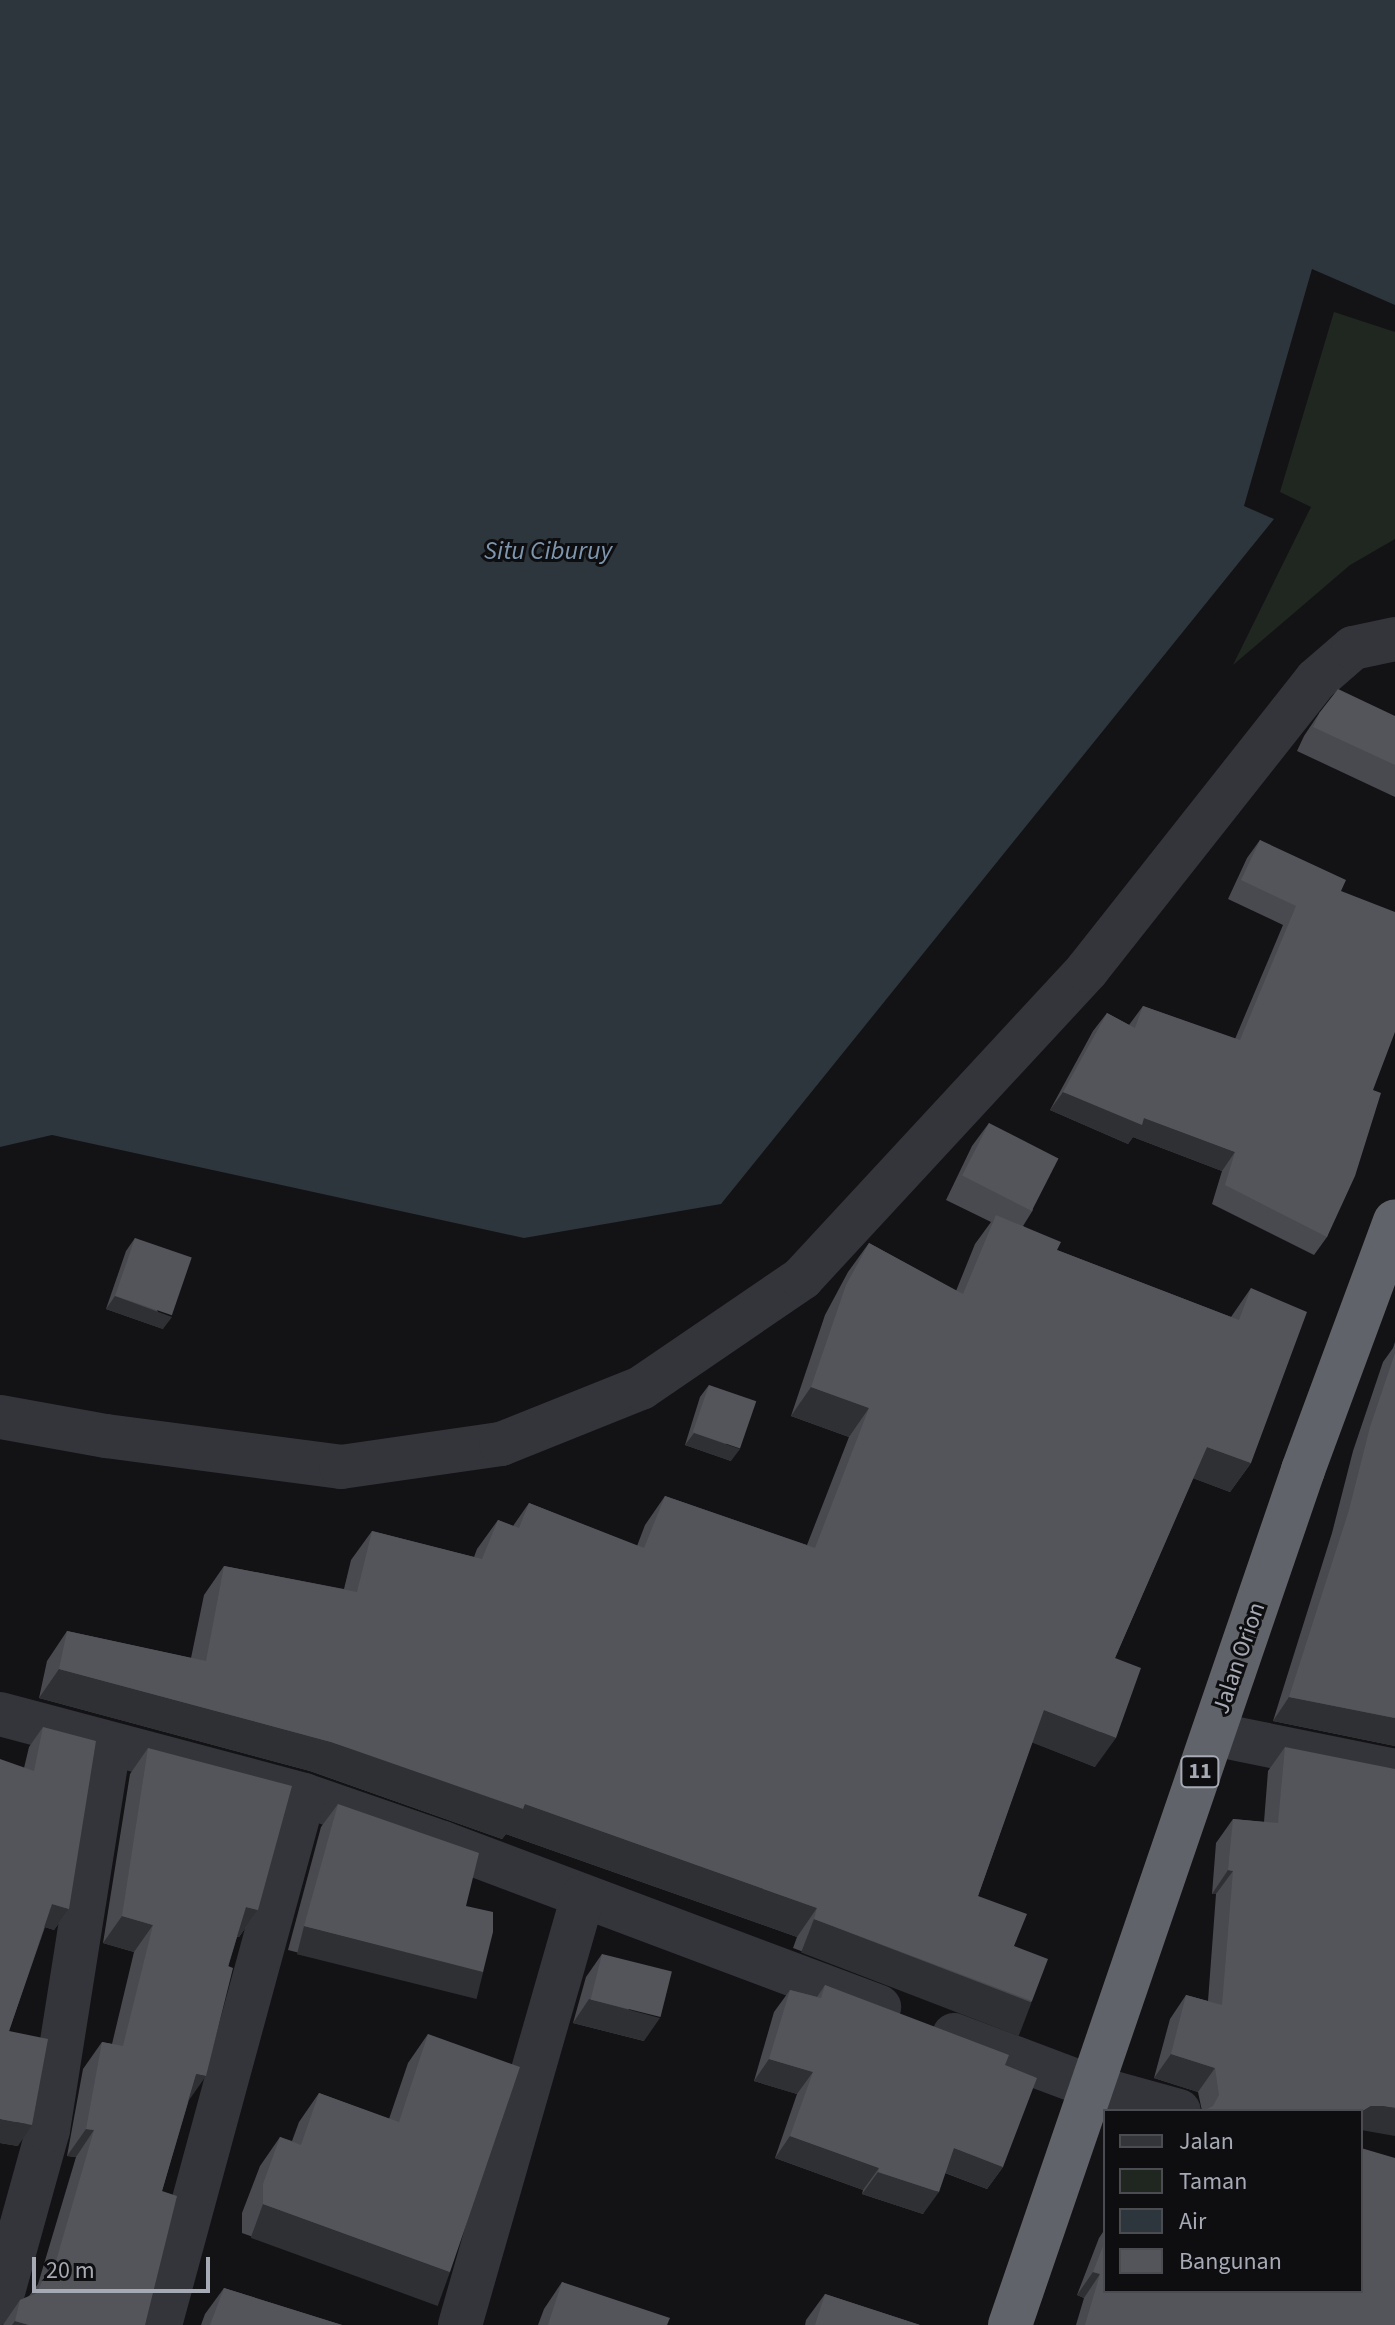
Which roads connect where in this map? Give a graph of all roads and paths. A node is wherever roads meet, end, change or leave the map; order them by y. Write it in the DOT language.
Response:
graph roads {
  1 [pos="1395,639"];
  2 [pos="1395,1221"];
  3 [pos="0,1417"];
  4 [pos="0,1714"];
  5 [pos="1213,1734"];
  6 [pos="109,1745"];
  7 [pos="1395,1771"];
  8 [pos="304,1795"];
  9 [pos="583,1896"];
  10 [pos="1092,2087"];
  11 [pos="1172,2109"];
  12 [pos="0,2303"];
  13 [pos="160,2325"];
  14 [pos="460,2325"];
  15 [pos="1010,2325"];
  1 -- 3 [label="street"];
  2 -- 5 [label="highway, Jalan Orion / 11"];
  4 -- 6 [label="street"];
  5 -- 7 [label="street"];
  5 -- 10 [label="highway, Jalan Orion / 11"];
  6 -- 8 [label="street"];
  6 -- 12 [label="street"];
  8 -- 9 [label="street"];
  8 -- 13 [label="street"];
  9 -- 10 [label="street"];
  9 -- 14 [label="street"];
  10 -- 11 [label="street"];
  10 -- 15 [label="highway, Jalan Orion / 11"];
}
